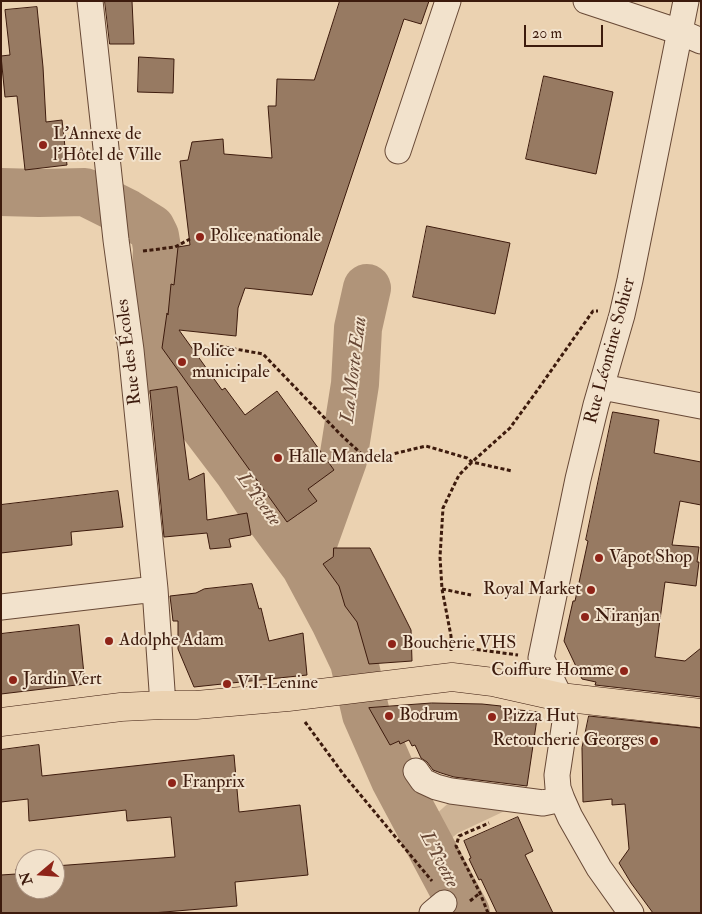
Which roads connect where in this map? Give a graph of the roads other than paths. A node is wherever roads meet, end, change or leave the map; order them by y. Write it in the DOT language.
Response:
graph roads {
  1 [pos="90,1"];
  2 [pos="448,1"];
  3 [pos="586,1"];
  4 [pos="686,1"];
  5 [pos="690,37"];
  6 [pos="398,150"];
  7 [pos="602,388"];
  8 [pos="701,406"];
  9 [pos="155,589"];
  10 [pos="1,607"];
  11 [pos="560,697"];
  12 [pos="163,704"];
  13 [pos="701,713"];
  14 [pos="1,722"];
  15 [pos="416,771"];
  16 [pos="562,799"];
  17 [pos="631,913"];
  1 -- 9 [label="street, Rue des Écoles"];
  2 -- 6 [label="street"];
  3 -- 5 [label="street"];
  4 -- 5 [label="street, Rue Léontine Sohier"];
  5 -- 7 [label="street, Rue Léontine Sohier"];
  7 -- 8 [label="street"];
  7 -- 11 [label="street, Rue Léontine Sohier"];
  9 -- 10 [label="street"];
  9 -- 12 [label="street, Rue des Écoles"];
  11 -- 12 [label="main road"];
  11 -- 13 [label="main road"];
  11 -- 16 [label="street"];
  12 -- 14 [label="main road"];
  15 -- 16 [label="street"];
  16 -- 17 [label="street"];
}
